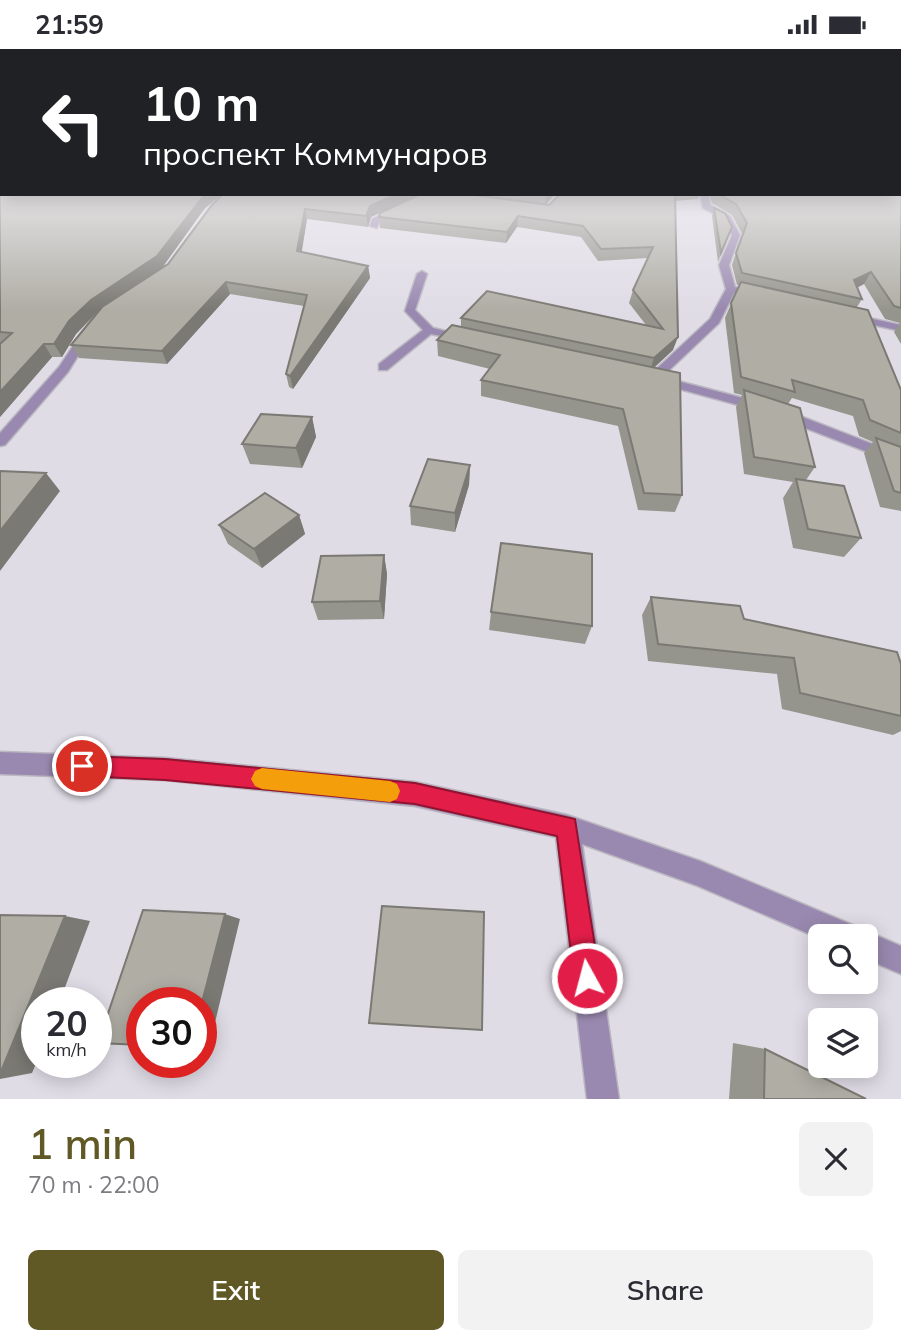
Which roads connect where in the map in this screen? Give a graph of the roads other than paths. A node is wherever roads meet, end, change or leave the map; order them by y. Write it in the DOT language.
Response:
graph roads {
  1 [pos="395,212"];
  2 [pos="716,212"];
  3 [pos="374,226"];
  4 [pos="422,274"];
  5 [pos="731,289"];
  6 [pos="769,298"];
  7 [pos="834,313"];
  8 [pos="96,323"];
  9 [pos="901,328"];
  10 [pos="429,330"];
  11 [pos="482,342"];
  12 [pos="383,367"];
  13 [pos="0,442"];
  14 [pos="901,460"];
  15 [pos="0,762"];
  16 [pos="567,827"];
  17 [pos="817,924"];
  18 [pos="878,950"];
  19 [pos="901,960"];
  20 [pos="603,1099"];
  1 -- 3 [label="street"];
  2 -- 5 [label="street"];
  4 -- 10 [label="street"];
  5 -- 6 [label="street"];
  5 -- 14 [label="street"];
  7 -- 9 [label="street"];
  8 -- 13 [label="street"];
  10 -- 11 [label="street"];
  10 -- 12 [label="street"];
  15 -- 16 [label="street"];
  16 -- 17 [label="street"];
  16 -- 20 [label="street"];
  18 -- 19 [label="street"];
}
